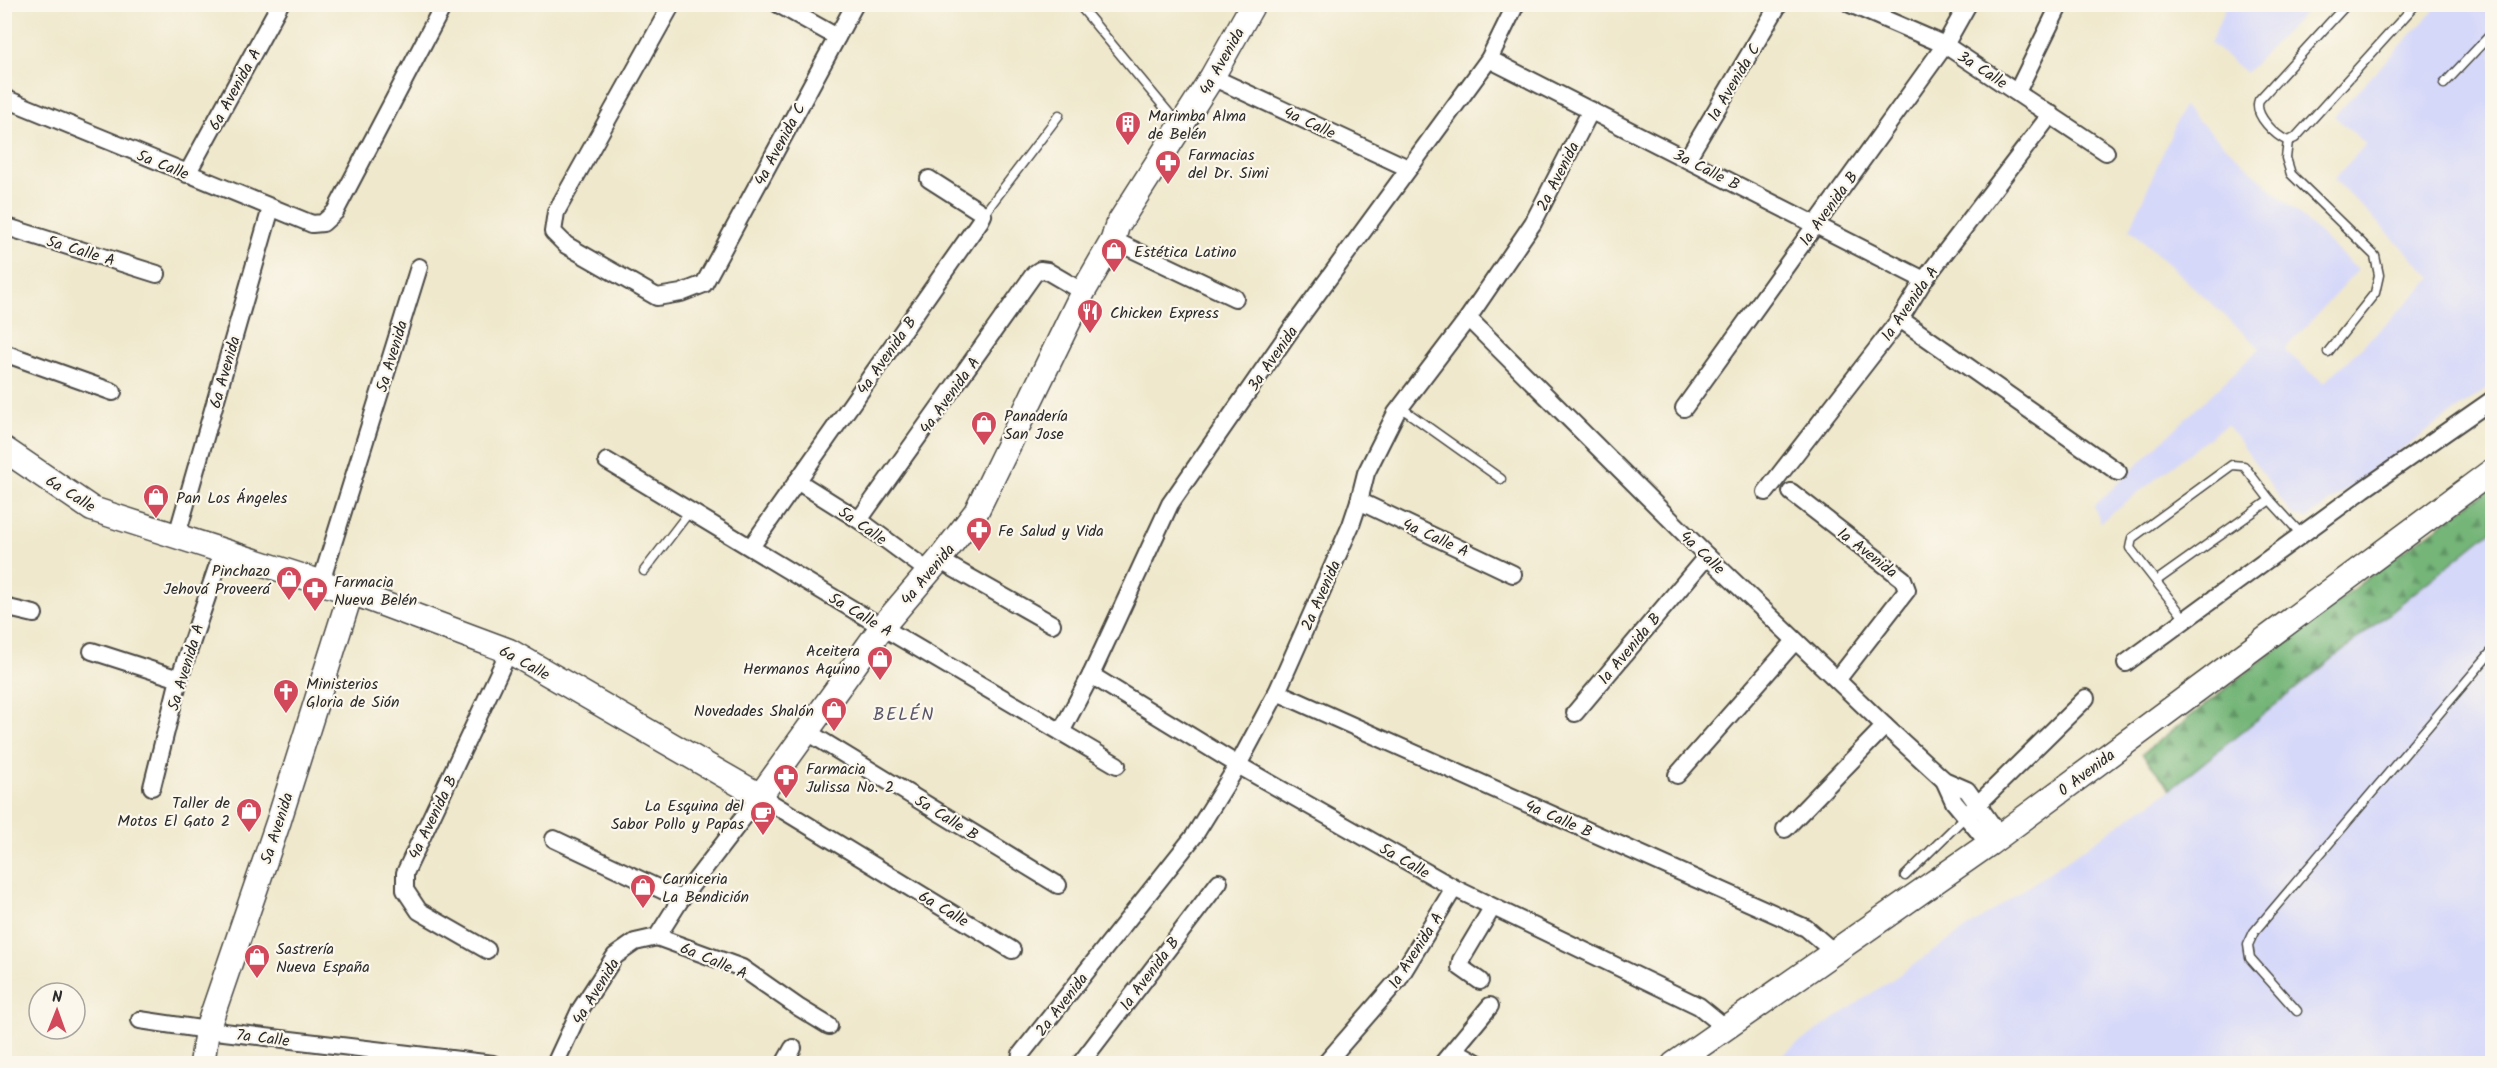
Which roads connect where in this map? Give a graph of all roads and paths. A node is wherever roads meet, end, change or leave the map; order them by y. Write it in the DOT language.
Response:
graph roads {
  1 [pos="280,4"];
  2 [pos="444,4"];
  3 [pos="672,4"];
  4 [pos="778,4"];
  5 [pos="855,4"];
  6 [pos="1253,4"];
  7 [pos="1516,4"];
  8 [pos="1779,4"];
  9 [pos="1850,4"];
  10 [pos="1968,4"];
  11 [pos="2060,4"];
  12 [pos="2347,4"];
  13 [pos="2415,4"];
  14 [pos="1080,6"];
  15 [pos="2493,33"];
  16 [pos="837,37"];
  17 [pos="1945,45"];
  18 [pos="1489,58"];
  19 [pos="1212,77"];
  20 [pos="2444,84"];
  21 [pos="2017,92"];
  22 [pos="4,98"];
  23 [pos="1591,110"];
  24 [pos="2051,114"];
  25 [pos="1059,115"];
  26 [pos="1180,127"];
  27 [pos="2288,141"];
  28 [pos="2106,152"];
  29 [pos="1687,159"];
  30 [pos="1408,168"];
  31 [pos="187,174"];
  32 [pos="929,179"];
  33 [pos="271,208"];
  34 [pos="983,215"];
  35 [pos="1816,225"];
  36 [pos="4,226"];
  37 [pos="1113,240"];
  38 [pos="419,267"];
  39 [pos="157,274"];
  40 [pos="1924,280"];
  41 [pos="1083,292"];
  42 [pos="1235,298"];
  43 [pos="1468,318"];
  44 [pos="1899,319"];
  45 [pos="4,352"];
  46 [pos="2328,352"];
  47 [pos="113,392"];
  48 [pos="2493,399"];
  49 [pos="1400,407"];
  50 [pos="1684,408"];
  51 [pos="4,449"];
  52 [pos="607,461"];
  53 [pos="2493,471"];
  54 [pos="2118,472"];
  55 [pos="1501,479"];
  56 [pos="797,481"];
  57 [pos="1766,492"];
  58 [pos="1791,492"];
  59 [pos="2270,500"];
  60 [pos="1359,501"];
  61 [pos="690,511"];
  62 [pos="859,520"];
  63 [pos="2301,534"];
  64 [pos="177,536"];
  65 [pos="751,547"];
  66 [pos="224,550"];
  67 [pos="1707,556"];
  68 [pos="934,566"];
  69 [pos="644,571"];
  70 [pos="1513,574"];
  71 [pos="321,582"];
  72 [pos="2156,582"];
  73 [pos="351,592"];
  74 [pos="4,607"];
  75 [pos="34,614"];
  76 [pos="2185,619"];
  77 [pos="1052,624"];
  78 [pos="882,627"];
  79 [pos="1795,640"];
  80 [pos="92,651"];
  81 [pos="509,651"];
  82 [pos="2493,651"];
  83 [pos="2126,663"];
  84 [pos="1091,675"];
  85 [pos="179,679"];
  86 [pos="1837,680"];
  87 [pos="1277,692"];
  88 [pos="2086,698"];
  89 [pos="1575,713"];
  90 [pos="1885,726"];
  91 [pos="806,731"];
  92 [pos="1061,732"];
  93 [pos="1118,765"];
  94 [pos="1238,765"];
  95 [pos="1677,775"];
  96 [pos="152,787"];
  97 [pos="760,796"];
  98 [pos="1972,810"];
  99 [pos="1785,829"];
  100 [pos="554,839"];
  101 [pos="1994,840"];
  102 [pos="1905,876"];
  103 [pos="1219,882"];
  104 [pos="1058,885"];
  105 [pos="1454,888"];
  106 [pos="681,899"];
  107 [pos="1492,908"];
  108 [pos="657,937"];
  109 [pos="487,950"];
  110 [pos="1012,950"];
  111 [pos="1835,953"];
  112 [pos="1480,981"];
  113 [pos="1490,1006"];
  114 [pos="2297,1011"];
  115 [pos="140,1020"];
  116 [pos="829,1026"];
  117 [pos="1726,1028"];
  118 [pos="207,1030"];
  119 [pos="793,1048"];
  120 [pos="1454,1050"];
  121 [pos="1019,1063"];
  122 [pos="202,1064"];
  123 [pos="494,1064"];
  124 [pos="555,1064"];
  125 [pos="784,1064"];
  126 [pos="1080,1064"];
  127 [pos="1325,1064"];
  128 [pos="1442,1064"];
  129 [pos="1479,1064"];
  130 [pos="1674,1064"];
  1 -- 31 [label="street, 6a Avenida A"];
  2 -- 33 [label="street, 5a Calle"];
  3 -- 16 [label="street, 4a Avenida C"];
  4 -- 16 [label="street"];
  5 -- 16 [label="street, 4a Avenida C"];
  6 -- 19 [label="street, 4a Avenida"];
  7 -- 18 [label="street, 3a Avenida"];
  8 -- 29 [label="street, 1a Avenida C"];
  9 -- 17 [label="street, 3a Calle"];
  10 -- 17 [label="street, 1a Avenida B"];
  11 -- 21 [label="street"];
  12 -- 27 [label="lane"];
  13 -- 27 [label="lane"];
  14 -- 26 [label="lane"];
  15 -- 20 [label="lane"];
  17 -- 21 [label="street, 3a Calle"];
  17 -- 35 [label="street, 1a Avenida B"];
  18 -- 23 [label="street, 3a Calle B"];
  18 -- 30 [label="street, 3a Avenida"];
  19 -- 26 [label="street, 4a Avenida"];
  19 -- 30 [label="street, 4a Calle"];
  21 -- 24 [label="street, 3a Calle"];
  22 -- 31 [label="street, 5a Calle"];
  23 -- 29 [label="street, 3a Calle B"];
  23 -- 43 [label="street, 2a Avenida"];
  24 -- 28 [label="street, 3a Calle"];
  24 -- 40 [label="street, 1a Avenida A"];
  25 -- 34 [label="lane"];
  26 -- 37 [label="street, 4a Avenida"];
  27 -- 46 [label="lane"];
  29 -- 35 [label="street, 3a Calle B"];
  30 -- 84 [label="street, 3a Avenida"];
  31 -- 33 [label="street, 5a Calle"];
  32 -- 34 [label="street"];
  33 -- 64 [label="street, 6a Avenida"];
  34 -- 56 [label="street, 4a Avenida B"];
  35 -- 40 [label="street, 3a Calle B"];
  35 -- 50 [label="street, 1a Avenida B"];
  36 -- 39 [label="street, 5a Calle A"];
  37 -- 41 [label="street, 4a Avenida"];
  37 -- 42 [label="street"];
  38 -- 71 [label="street, 5a Avenida"];
  40 -- 44 [label="street, 1a Avenida A"];
  41 -- 62 [label="street, 4a Avenida A"];
  41 -- 68 [label="street, 4a Avenida"];
  43 -- 49 [label="street, 2a Avenida"];
  43 -- 67 [label="street, 4a Calle"];
  44 -- 54 [label="street"];
  44 -- 57 [label="street, 1a Avenida A"];
  45 -- 47 [label="street"];
  48 -- 63 [label="street"];
  49 -- 55 [label="lane"];
  49 -- 60 [label="street, 2a Avenida"];
  51 -- 64 [label="street, 6a Calle"];
  52 -- 61 [label="street, 5a Calle A"];
  53 -- 101 [label="street, 0 Avenida"];
  56 -- 62 [label="street, 5a Calle"];
  56 -- 65 [label="street, 4a Avenida B"];
  58 -- 86 [label="street, 1a Avenida"];
  59 -- 63 [label="lane"];
  59 -- 72 [label="lane"];
  59 -- 72 [label="lane"];
  60 -- 70 [label="street, 4a Calle A"];
  60 -- 87 [label="street, 2a Avenida"];
  61 -- 65 [label="street, 5a Calle A"];
  61 -- 69 [label="lane"];
  62 -- 68 [label="street, 5a Calle"];
  63 -- 76 [label="street"];
  64 -- 66 [label="street, 6a Calle"];
  65 -- 78 [label="street, 5a Calle A"];
  66 -- 71 [label="street, 6a Calle"];
  66 -- 85 [label="street, 5a Avenida A"];
  67 -- 79 [label="street, 4a Calle"];
  67 -- 89 [label="street, 1a Avenida B"];
  68 -- 77 [label="street, 5a Calle"];
  68 -- 78 [label="street, 4a Avenida"];
  71 -- 73 [label="street, 6a Calle"];
  72 -- 76 [label="lane"];
  73 -- 81 [label="street, 6a Calle"];
  73 -- 118 [label="street, 5a Avenida"];
  74 -- 75 [label="street"];
  76 -- 83 [label="street"];
  78 -- 91 [label="street, 4a Avenida"];
  78 -- 92 [label="street, 5a Calle A"];
  79 -- 86 [label="street, 4a Calle"];
  79 -- 95 [label="street"];
  80 -- 85 [label="street"];
  81 -- 97 [label="street, 6a Calle"];
  81 -- 109 [label="street, 4a Avenida B"];
  82 -- 114 [label="lane"];
  84 -- 92 [label="street, 3a Avenida"];
  84 -- 94 [label="street, 5a Calle"];
  85 -- 96 [label="street, 5a Avenida A"];
  86 -- 90 [label="street, 4a Calle"];
  87 -- 94 [label="street, 2a Avenida"];
  87 -- 111 [label="street, 4a Calle B"];
  88 -- 98 [label="street"];
  90 -- 98 [label="street, 4a Calle"];
  90 -- 99 [label="street"];
  91 -- 97 [label="street, 4a Avenida"];
  91 -- 104 [label="street, 5a Calle B"];
  92 -- 93 [label="street, 5a Calle A"];
  94 -- 105 [label="street, 5a Calle"];
  94 -- 121 [label="street, 2a Avenida"];
  97 -- 106 [label="street, 4a Avenida"];
  97 -- 110 [label="street, 6a Calle"];
  98 -- 101 [label="street, 4a Calle"];
  98 -- 102 [label="lane"];
  100 -- 106 [label="street"];
  101 -- 111 [label="street, 0 Avenida"];
  103 -- 126 [label="street, 1a Avenida B"];
  105 -- 107 [label="street, 5a Calle"];
  105 -- 127 [label="street, 1a Avenida A"];
  106 -- 108 [label="street, 4a Avenida"];
  107 -- 112 [label="street"];
  107 -- 117 [label="street, 5a Calle"];
  108 -- 116 [label="street, 6a Calle A"];
  108 -- 124 [label="street, 4a Avenida"];
  111 -- 117 [label="street, 0 Avenida"];
  113 -- 120 [label="street"];
  115 -- 118 [label="street, 7a Calle"];
  117 -- 130 [label="street, 0 Avenida"];
  118 -- 122 [label="street, 5a Avenida"];
  118 -- 123 [label="street, 7a Calle"];
  119 -- 125 [label="street"];
  120 -- 128 [label="street"];
  120 -- 129 [label="street"];
}
